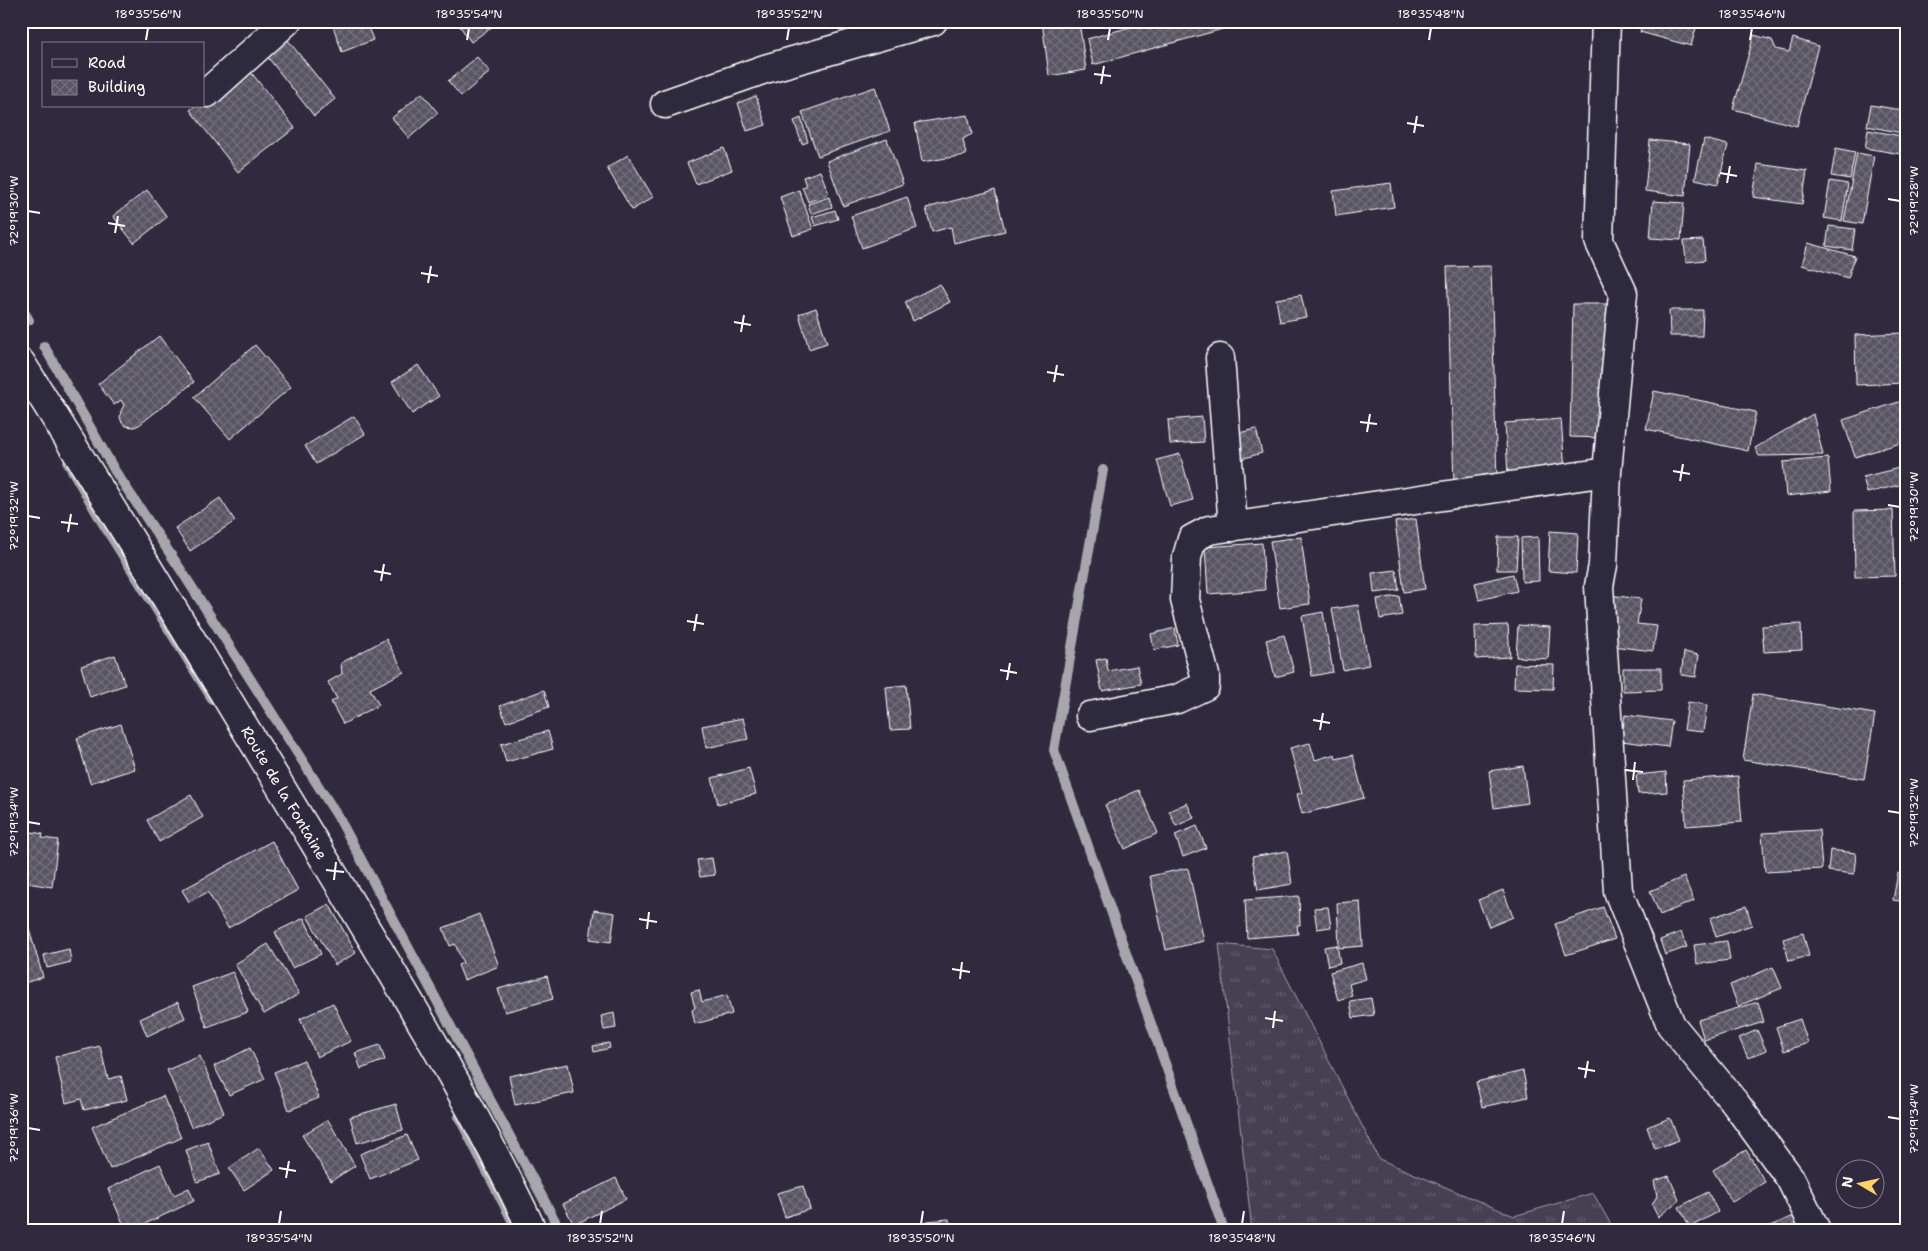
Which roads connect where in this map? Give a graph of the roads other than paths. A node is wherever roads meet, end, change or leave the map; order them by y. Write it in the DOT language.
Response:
graph roads {
  1 [pos="287,21"];
  2 [pos="933,21"];
  3 [pos="1606,21"];
  4 [pos="207,92"];
  5 [pos="665,104"];
  6 [pos="1220,358"];
  7 [pos="21,363"];
  8 [pos="1607,472"];
  9 [pos="1233,527"];
  10 [pos="1090,716"];
  11 [pos="532,1230"];
  12 [pos="1816,1230"];
  1 -- 4 [label="street"];
  2 -- 5 [label="street"];
  3 -- 8 [label="street"];
  6 -- 9 [label="street"];
  7 -- 11 [label="street, Route de la Fontaine"];
  8 -- 9 [label="street"];
  8 -- 12 [label="street"];
  9 -- 10 [label="street"];
}
